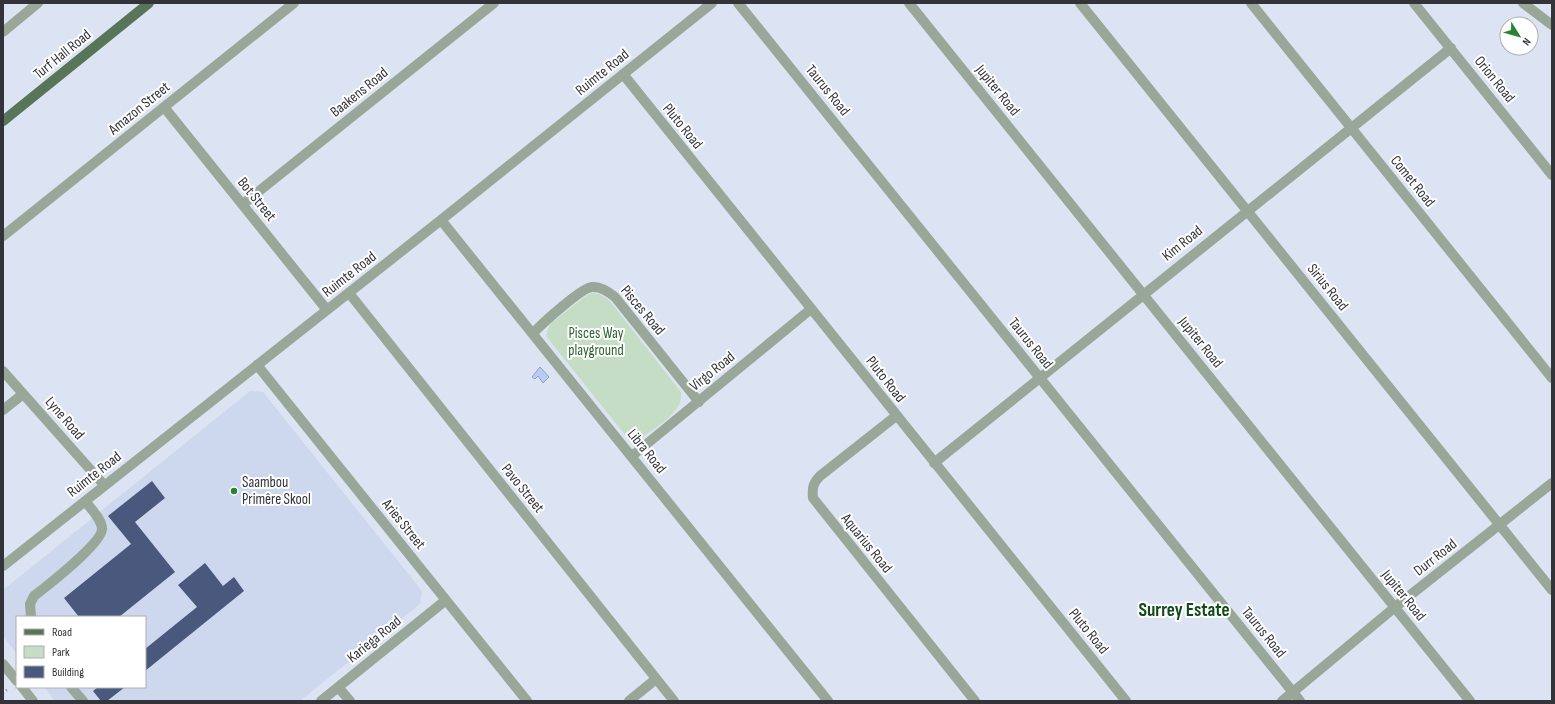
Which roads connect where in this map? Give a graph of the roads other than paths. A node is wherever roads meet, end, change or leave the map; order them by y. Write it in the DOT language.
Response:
graph roads {
  1 [pos="38,3"];
  2 [pos="148,3"];
  3 [pos="294,3"];
  4 [pos="494,3"];
  5 [pos="712,3"];
  6 [pos="738,3"];
  7 [pos="909,3"];
  8 [pos="1080,3"];
  9 [pos="1251,3"];
  10 [pos="1414,3"];
  11 [pos="1523,3"];
  12 [pos="1552,25"];
  13 [pos="3,32"];
  14 [pos="1451,48"];
  15 [pos="623,74"];
  16 [pos="164,107"];
  17 [pos="3,121"];
  18 [pos="1351,128"];
  19 [pos="1552,175"];
  20 [pos="243,204"];
  21 [pos="1247,210"];
  22 [pos="441,220"];
  23 [pos="3,236"];
  24 [pos="349,293"];
  25 [pos="1143,294"];
  26 [pos="812,309"];
  27 [pos="327,310"];
  28 [pos="533,333"];
  29 [pos="257,366"];
  30 [pos="3,371"];
  31 [pos="1040,378"];
  32 [pos="1552,378"];
  33 [pos="24,394"];
  34 [pos="699,402"];
  35 [pos="3,410"];
  36 [pos="896,416"];
  37 [pos="632,456"];
  38 [pos="934,463"];
  39 [pos="1552,483"];
  40 [pos="104,485"];
  41 [pos="85,501"];
  42 [pos="1500,525"];
  43 [pos="3,566"];
  44 [pos="1552,590"];
  45 [pos="446,600"];
  46 [pos="1394,608"];
  47 [pos="31,616"];
  48 [pos="3,664"];
  49 [pos="656,679"];
  50 [pos="13,684"];
  51 [pos="338,687"];
  52 [pos="23,688"];
  53 [pos="72,688"];
  54 [pos="1293,692"];
  55 [pos="826,700"];
  56 [pos="33,701"];
  57 [pos="83,701"];
  58 [pos="321,701"];
  59 [pos="350,701"];
  60 [pos="527,701"];
  61 [pos="629,701"];
  62 [pos="674,701"];
  63 [pos="975,701"];
  64 [pos="1126,701"];
  65 [pos="1282,701"];
  66 [pos="1300,701"];
  67 [pos="1470,701"];
  1 -- 13 [label="street"];
  2 -- 17 [label="main road, Turf Hall Road"];
  3 -- 16 [label="street, Amazon Street"];
  4 -- 20 [label="street, Baakens Road"];
  5 -- 15 [label="street, Ruimte Road"];
  6 -- 31 [label="street, Taurus Road"];
  7 -- 25 [label="street, Jupiter Road"];
  8 -- 21 [label="street, Sirius Road"];
  9 -- 18 [label="street, Comet Road"];
  10 -- 14 [label="street, Orion Road"];
  11 -- 12 [label="street"];
  14 -- 18 [label="street, Kim Road"];
  14 -- 19 [label="street, Orion Road"];
  15 -- 22 [label="street, Ruimte Road"];
  15 -- 26 [label="street, Pluto Road"];
  16 -- 20 [label="street, Bot Street"];
  16 -- 23 [label="street, Amazon Street"];
  18 -- 21 [label="street, Kim Road"];
  18 -- 32 [label="street, Comet Road"];
  20 -- 27 [label="street, Bot Street"];
  21 -- 25 [label="street, Kim Road"];
  21 -- 42 [label="street, Sirius Road"];
  22 -- 24 [label="street, Ruimte Road"];
  22 -- 28 [label="street, Libra Road"];
  24 -- 27 [label="street, Ruimte Road"];
  24 -- 49 [label="street, Pavo Street"];
  25 -- 31 [label="street, Kim Road"];
  25 -- 46 [label="street, Jupiter Road"];
  26 -- 34 [label="street, Virgo Road"];
  26 -- 36 [label="street, Pluto Road"];
  27 -- 29 [label="street, Ruimte Road"];
  28 -- 34 [label="street, Pisces Road"];
  28 -- 37 [label="street, Libra Road"];
  29 -- 40 [label="street, Ruimte Road"];
  29 -- 45 [label="street, Aries Street"];
  30 -- 33 [label="street, Lyne Road"];
  31 -- 38 [label="street, Kim Road"];
  31 -- 54 [label="street, Taurus Road"];
  33 -- 35 [label="street"];
  33 -- 40 [label="street, Lyne Road"];
  34 -- 37 [label="street, Virgo Road"];
  36 -- 38 [label="street, Pluto Road"];
  36 -- 63 [label="street, Aquarius Road"];
  37 -- 55 [label="street, Libra Road"];
  38 -- 64 [label="street, Pluto Road"];
  39 -- 42 [label="street, Durr Road"];
  40 -- 41 [label="street, Ruimte Road"];
  41 -- 43 [label="street, Ruimte Road"];
  41 -- 47 [label="street"];
  42 -- 44 [label="street, Sirius Road"];
  42 -- 46 [label="street, Durr Road"];
  45 -- 51 [label="street, Kariega Road"];
  45 -- 60 [label="street, Aries Street"];
  46 -- 54 [label="street, Durr Road"];
  46 -- 67 [label="street, Jupiter Road"];
  48 -- 50 [label="street"];
  49 -- 61 [label="street"];
  49 -- 62 [label="street, Pavo Street"];
  51 -- 58 [label="street, Kariega Road"];
  51 -- 59 [label="street"];
  52 -- 56 [label="street"];
  53 -- 57 [label="street"];
  54 -- 65 [label="street, Durr Road"];
  54 -- 66 [label="street, Taurus Road"];
}
